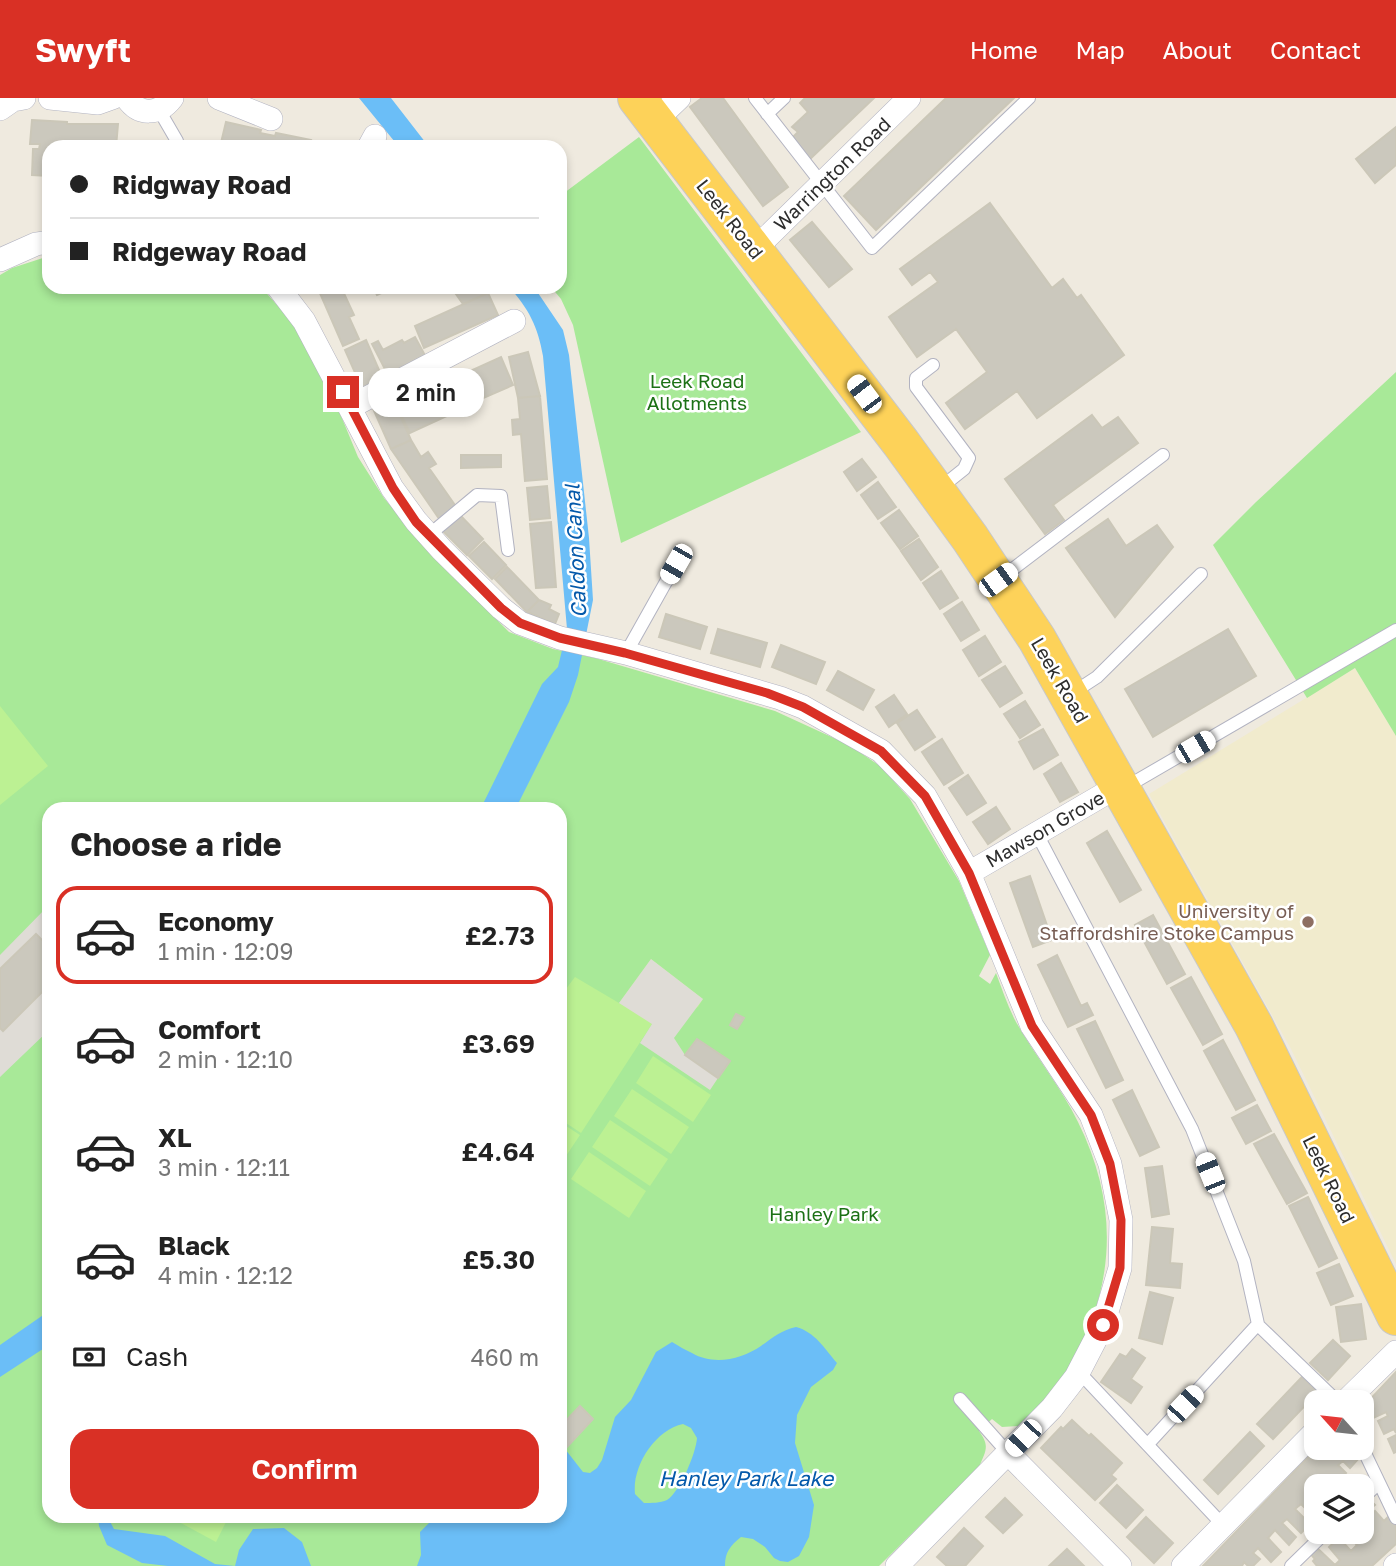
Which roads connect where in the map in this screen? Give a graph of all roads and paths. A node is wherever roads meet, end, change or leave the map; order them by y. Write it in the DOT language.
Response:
graph roads {
  1 [pos="24,98"];
  2 [pos="50,98"];
  3 [pos="112,98"];
  4 [pos="127,98"];
  5 [pos="219,98"];
  6 [pos="755,98"];
  7 [pos="784,98"];
  8 [pos="909,98"];
  9 [pos="1029,98"];
  10 [pos="166,104"];
  11 [pos="657,106"];
  12 [pos="0,109"];
  13 [pos="767,114"];
  14 [pos="271,119"];
  15 [pos="177,140"];
  16 [pos="821,185"];
  17 [pos="42,244"];
  18 [pos="754,250"];
  19 [pos="4,252"];
  20 [pos="283,294"];
  21 [pos="513,321"];
  22 [pos="933,365"];
  23 [pos="350,407"];
  24 [pos="1163,455"];
  25 [pos="936,491"];
  26 [pos="429,535"];
  27 [pos="508,550"];
  28 [pos="676,564"];
  29 [pos="1201,574"];
  30 [pos="998,580"];
  31 [pos="1396,629"];
  32 [pos="622,652"];
  33 [pos="1069,695"];
  34 [pos="1120,785"];
  35 [pos="1037,834"];
  36 [pos="969,873"];
  37 [pos="1396,1316"];
  38 [pos="1258,1325"];
  39 [pos="1396,1352"];
  40 [pos="1079,1372"];
  41 [pos="1326,1390"];
  42 [pos="1357,1390"];
  43 [pos="960,1399"];
  44 [pos="1304,1443"];
  45 [pos="1148,1444"];
  46 [pos="1008,1453"];
  47 [pos="1368,1460"];
  48 [pos="1379,1483"];
  49 [pos="1374,1488"];
  50 [pos="1396,1518"];
  51 [pos="1222,1524"];
  52 [pos="1314,1544"];
  53 [pos="897,1566"];
  54 [pos="1119,1566"];
  55 [pos="1183,1566"];
  56 [pos="1291,1566"];
  1 -- 12 [label="street"];
  2 -- 3 [label="street"];
  4 -- 10 [label="street"];
  5 -- 14 [label="street"];
  6 -- 13 [label="lane"];
  7 -- 13 [label="lane"];
  8 -- 16 [label="street, Warrington Road"];
  9 -- 16 [label="lane"];
  10 -- 15 [label="lane"];
  11 -- 18 [label="highway, Leek Road"];
  13 -- 16 [label="lane"];
  16 -- 18 [label="street, Warrington Road"];
  17 -- 19 [label="street"];
  18 -- 25 [label="highway, Leek Road"];
  20 -- 23 [label="street"];
  21 -- 23 [label="street"];
  22 -- 25 [label="lane"];
  23 -- 26 [label="street"];
  24 -- 30 [label="lane"];
  25 -- 30 [label="highway, Leek Road"];
  26 -- 27 [label="lane"];
  26 -- 32 [label="street"];
  28 -- 32 [label="lane"];
  29 -- 33 [label="lane"];
  30 -- 33 [label="highway, Leek Road"];
  31 -- 34 [label="lane"];
  32 -- 36 [label="street"];
  33 -- 34 [label="highway, Leek Road"];
  34 -- 35 [label="street, Mawson Grove"];
  34 -- 37 [label="highway, Leek Road"];
  35 -- 36 [label="street, Mawson Grove"];
  35 -- 38 [label="lane"];
  36 -- 40 [label="street"];
  38 -- 41 [label="lane"];
  38 -- 45 [label="lane"];
  39 -- 42 [label="street"];
  40 -- 45 [label="lane"];
  40 -- 46 [label="street"];
  43 -- 46 [label="lane"];
  44 -- 51 [label="street"];
  45 -- 51 [label="lane"];
  46 -- 53 [label="street"];
  46 -- 54 [label="street"];
  47 -- 48 [label="lane"];
  48 -- 49 [label="lane"];
  48 -- 50 [label="lane"];
  51 -- 55 [label="street"];
  52 -- 56 [label="lane"];
}
